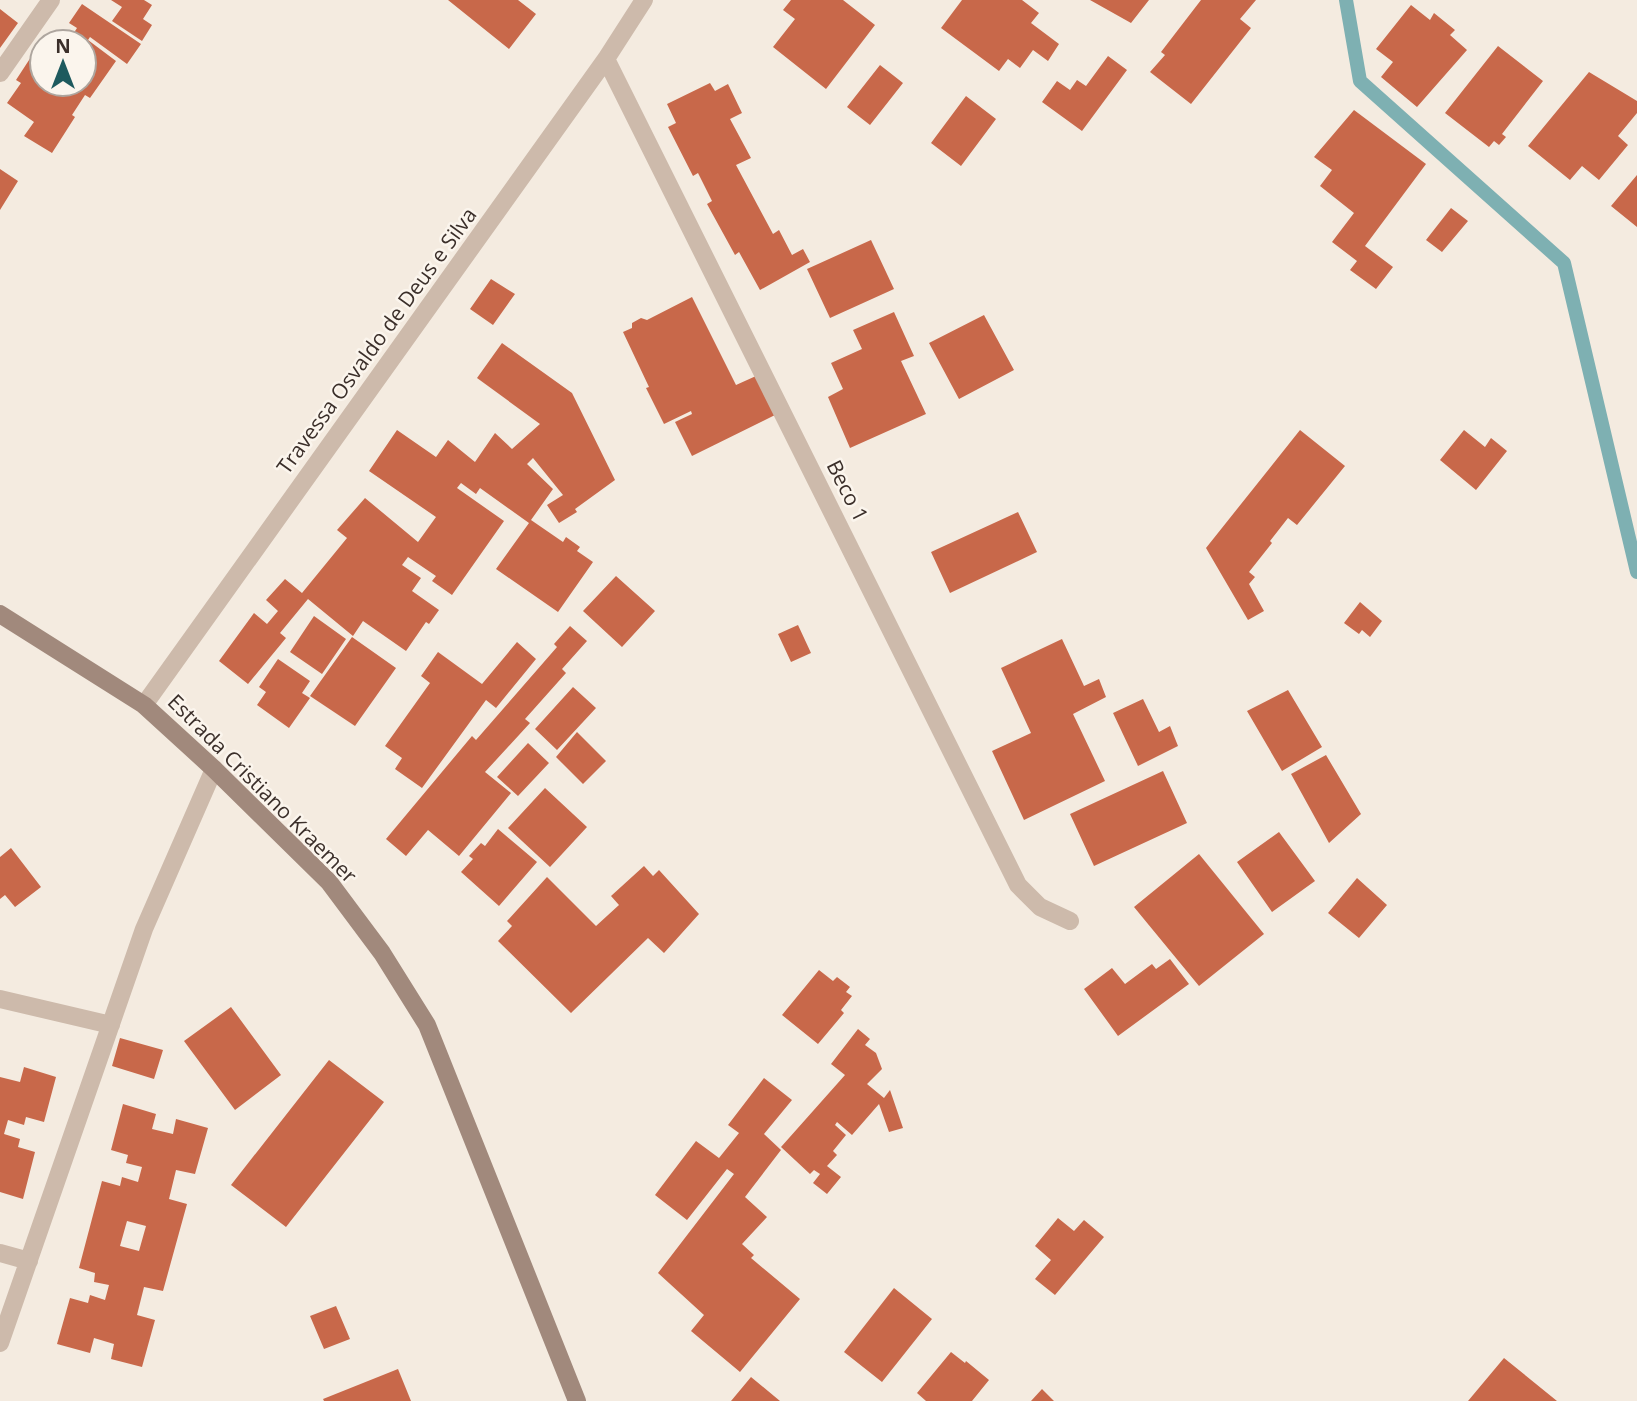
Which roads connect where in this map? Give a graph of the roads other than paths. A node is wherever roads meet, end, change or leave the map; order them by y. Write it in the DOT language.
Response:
graph roads {
  1 [pos="51,0"];
  2 [pos="644,0"];
  3 [pos="606,59"];
  4 [pos="0,73"];
  5 [pos="0,614"];
  6 [pos="144,705"];
  7 [pos="214,769"];
  8 [pos="1070,921"];
  9 [pos="0,999"];
  10 [pos="111,1026"];
  11 [pos="0,1253"];
  12 [pos="29,1261"];
  13 [pos="0,1343"];
  14 [pos="577,1401"];
  1 -- 4 [label="street"];
  2 -- 3 [label="street, Travessa Osvaldo de Deus e Silva"];
  3 -- 6 [label="street, Travessa Osvaldo de Deus e Silva"];
  3 -- 8 [label="street, Beco 1"];
  5 -- 6 [label="main road, Estrada Cristiano Kraemer"];
  6 -- 7 [label="main road, Estrada Cristiano Kraemer"];
  7 -- 10 [label="street"];
  7 -- 14 [label="main road, Estrada Cristiano Kraemer"];
  9 -- 10 [label="street"];
  10 -- 12 [label="street"];
  11 -- 12 [label="street"];
  12 -- 13 [label="street"];
}
